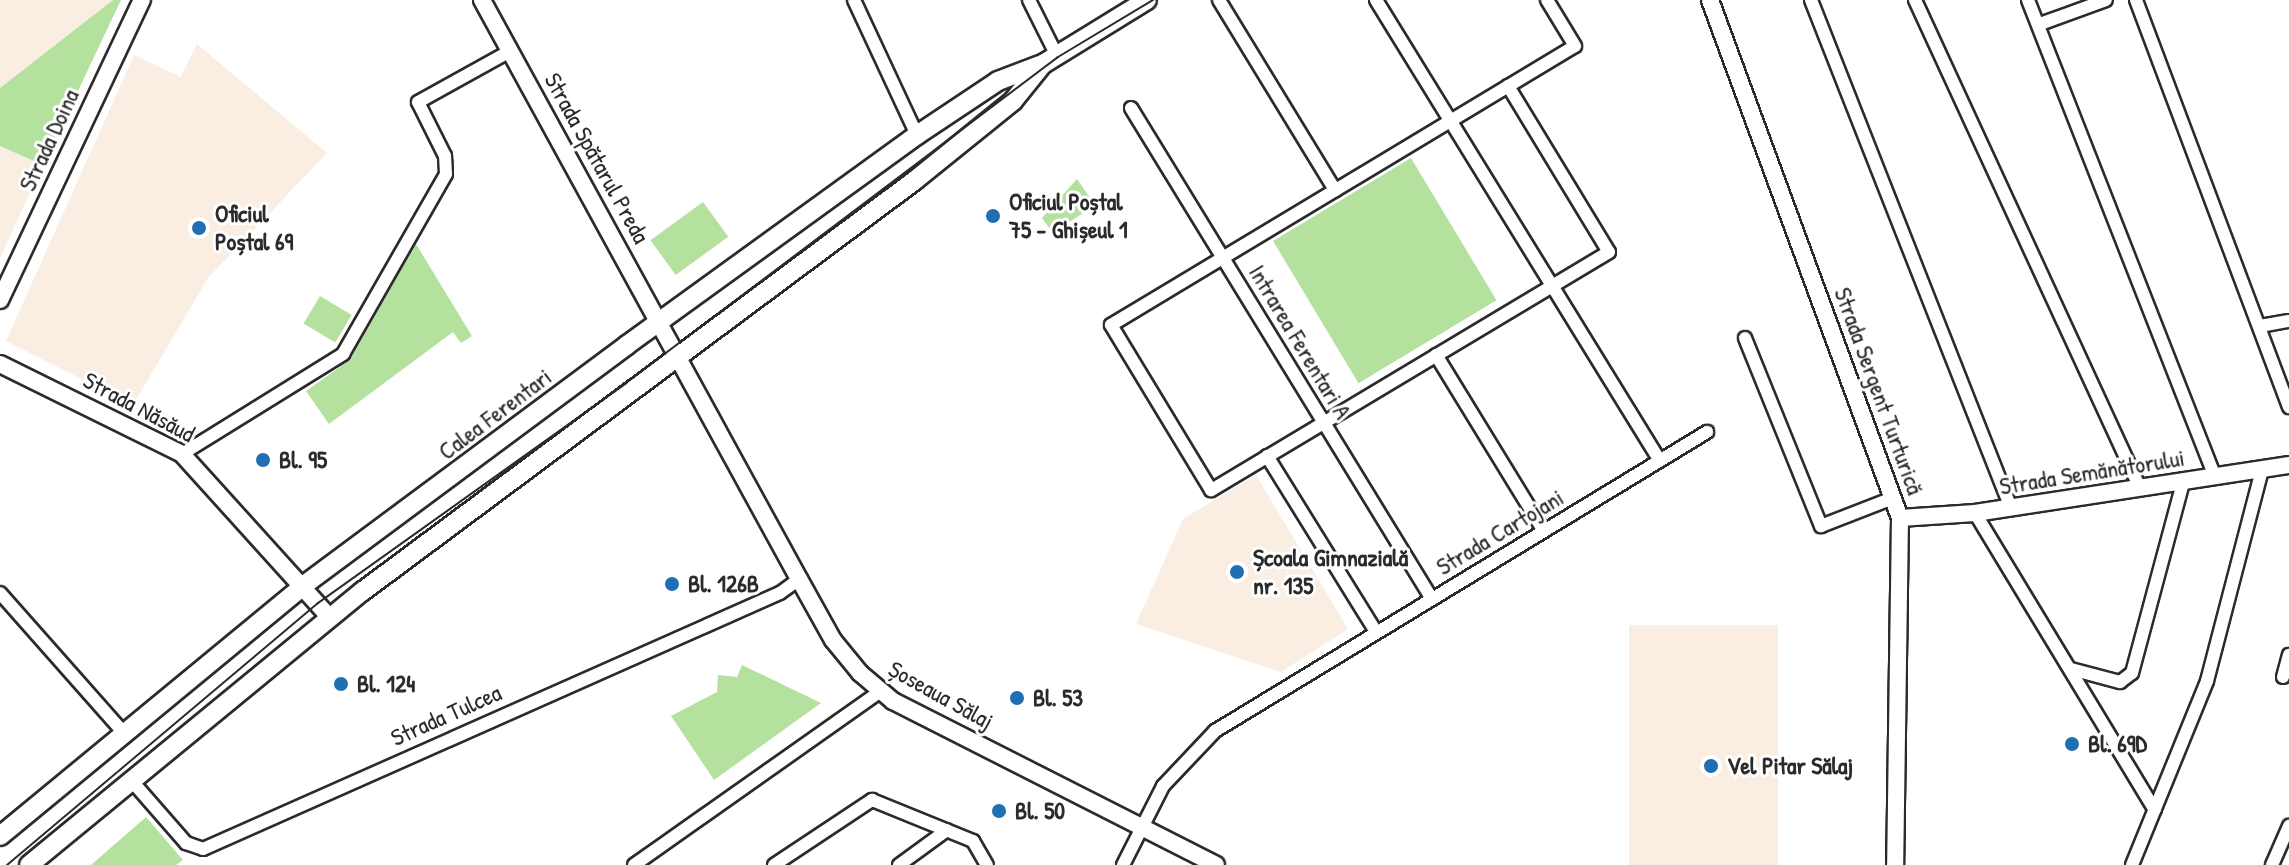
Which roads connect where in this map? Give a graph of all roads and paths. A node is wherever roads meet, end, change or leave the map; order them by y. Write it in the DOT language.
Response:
graph roads {
  1 [pos="142,0"];
  2 [pos="482,0"];
  3 [pos="854,0"];
  4 [pos="1029,0"];
  5 [pos="1147,0"];
  6 [pos="1219,0"];
  7 [pos="1376,0"];
  8 [pos="1547,0"];
  9 [pos="1710,0"];
  10 [pos="1811,0"];
  11 [pos="1915,0"];
  12 [pos="2028,0"];
  13 [pos="2106,0"];
  14 [pos="2136,0"];
  15 [pos="2040,24"];
  16 [pos="510,51"];
  17 [pos="1050,59"];
  18 [pos="1508,86"];
  19 [pos="1131,108"];
  20 [pos="1450,121"];
  21 [pos="917,135"];
  22 [pos="1335,190"];
  23 [pos="1223,258"];
  24 [pos="1552,286"];
  25 [pos="0,300"];
  26 [pos="660,321"];
  27 [pos="2289,321"];
  28 [pos="2260,326"];
  29 [pos="1745,338"];
  30 [pos="669,340"];
  31 [pos="1436,355"];
  32 [pos="679,358"];
  33 [pos="0,364"];
  34 [pos="2289,407"];
  35 [pos="1323,423"];
  36 [pos="1707,432"];
  37 [pos="182,454"];
  38 [pos="1267,456"];
  39 [pos="1660,461"];
  40 [pos="2289,465"];
  41 [pos="2262,470"];
  42 [pos="2215,477"];
  43 [pos="2183,482"];
  44 [pos="2140,488"];
  45 [pos="1893,498"];
  46 [pos="2011,508"];
  47 [pos="1975,513"];
  48 [pos="1900,518"];
  49 [pos="1544,531"];
  50 [pos="799,579"];
  51 [pos="304,585"];
  52 [pos="0,593"];
  53 [pos="1432,599"];
  54 [pos="330,618"];
  55 [pos="1376,632"];
  56 [pos="2289,655"];
  57 [pos="2071,669"];
  58 [pos="2283,677"];
  59 [pos="879,692"];
  60 [pos="123,732"];
  61 [pos="131,780"];
  62 [pos="2155,810"];
  63 [pos="2289,826"];
  64 [pos="1142,827"];
  65 [pos="947,830"];
  66 [pos="0,836"];
  67 [pos="652,860"];
  68 [pos="29,865"];
  69 [pos="634,865"];
  70 [pos="774,865"];
  71 [pos="899,865"];
  72 [pos="987,865"];
  73 [pos="1123,865"];
  74 [pos="1216,865"];
  75 [pos="1895,865"];
  76 [pos="2132,865"];
  77 [pos="2272,865"];
  1 -- 25 [label="street, Strada Doina"];
  2 -- 16 [label="street, Strada Spătarul Preda"];
  3 -- 21 [label="street"];
  4 -- 17 [label="street"];
  5 -- 17 [label="main road, Calea Ferentari"];
  6 -- 22 [label="street"];
  7 -- 20 [label="street"];
  8 -- 18 [label="street"];
  9 -- 45 [label="street, Strada Sergent Turturică"];
  10 -- 46 [label="street"];
  11 -- 44 [label="street"];
  12 -- 15 [label="street"];
  13 -- 15 [label="street"];
  14 -- 28 [label="street"];
  15 -- 42 [label="street"];
  16 -- 26 [label="street, Strada Spătarul Preda"];
  16 -- 37 [label="street"];
  17 -- 21 [label="main road, Calea Ferentari"];
  17 -- 32 [label="main road, Calea Ferentari"];
  18 -- 20 [label="street"];
  18 -- 24 [label="street"];
  19 -- 23 [label="street, Intrarea Ferentari A"];
  20 -- 22 [label="street"];
  20 -- 24 [label="street"];
  21 -- 26 [label="main road, Calea Ferentari"];
  22 -- 23 [label="street"];
  23 -- 35 [label="street, Intrarea Ferentari A"];
  23 -- 38 [label="street"];
  24 -- 31 [label="street"];
  24 -- 39 [label="street"];
  26 -- 30 [label="street, Strada Spătarul Preda"];
  26 -- 51 [label="main road, Calea Ferentari"];
  27 -- 28 [label="street"];
  28 -- 34 [label="street"];
  29 -- 45 [label="street"];
  30 -- 32 [label="street, Șoseaua Sălaj"];
  31 -- 35 [label="street"];
  31 -- 49 [label="street"];
  32 -- 50 [label="street, Șoseaua Sălaj"];
  32 -- 54 [label="main road, Calea Ferentari"];
  33 -- 37 [label="street, Strada Năsăud"];
  35 -- 38 [label="street"];
  35 -- 53 [label="street, Intrarea Ferentari A"];
  36 -- 39 [label="street, Strada Cartojani"];
  37 -- 51 [label="street, Strada Năsăud"];
  38 -- 55 [label="street"];
  39 -- 49 [label="street, Strada Cartojani"];
  40 -- 41 [label="street, Strada Semănătorului"];
  41 -- 42 [label="street, Strada Semănătorului"];
  41 -- 62 [label="street"];
  42 -- 43 [label="street, Strada Semănătorului"];
  43 -- 44 [label="street, Strada Semănătorului"];
  43 -- 57 [label="street"];
  44 -- 46 [label="street, Strada Semănătorului"];
  45 -- 48 [label="street, Strada Sergent Turturică"];
  46 -- 47 [label="street, Strada Semănătorului"];
  47 -- 48 [label="street, Strada Semănătorului"];
  47 -- 57 [label="street"];
  48 -- 75 [label="street, Strada Sergent Turturică"];
  49 -- 53 [label="street, Strada Cartojani"];
  50 -- 59 [label="street, Șoseaua Sălaj"];
  50 -- 61 [label="street, Strada Tulcea"];
  51 -- 54 [label="street, Strada Năsăud"];
  51 -- 60 [label="main road, Calea Ferentari"];
  52 -- 60 [label="street"];
  53 -- 55 [label="street, Strada Cartojani"];
  54 -- 61 [label="main road, Calea Ferentari"];
  55 -- 64 [label="street, Strada Cartojani"];
  56 -- 58 [label="street"];
  57 -- 62 [label="street"];
  59 -- 64 [label="street, Șoseaua Sălaj"];
  59 -- 67 [label="street"];
  60 -- 66 [label="main road, Calea Ferentari"];
  61 -- 68 [label="main road, Calea Ferentari"];
  62 -- 76 [label="street"];
  63 -- 77 [label="street"];
  64 -- 73 [label="street, Strada Cartojani"];
  64 -- 74 [label="street, Șoseaua Sălaj"];
  65 -- 70 [label="street"];
  65 -- 71 [label="street"];
  65 -- 72 [label="street"];
  67 -- 69 [label="street"];
}
